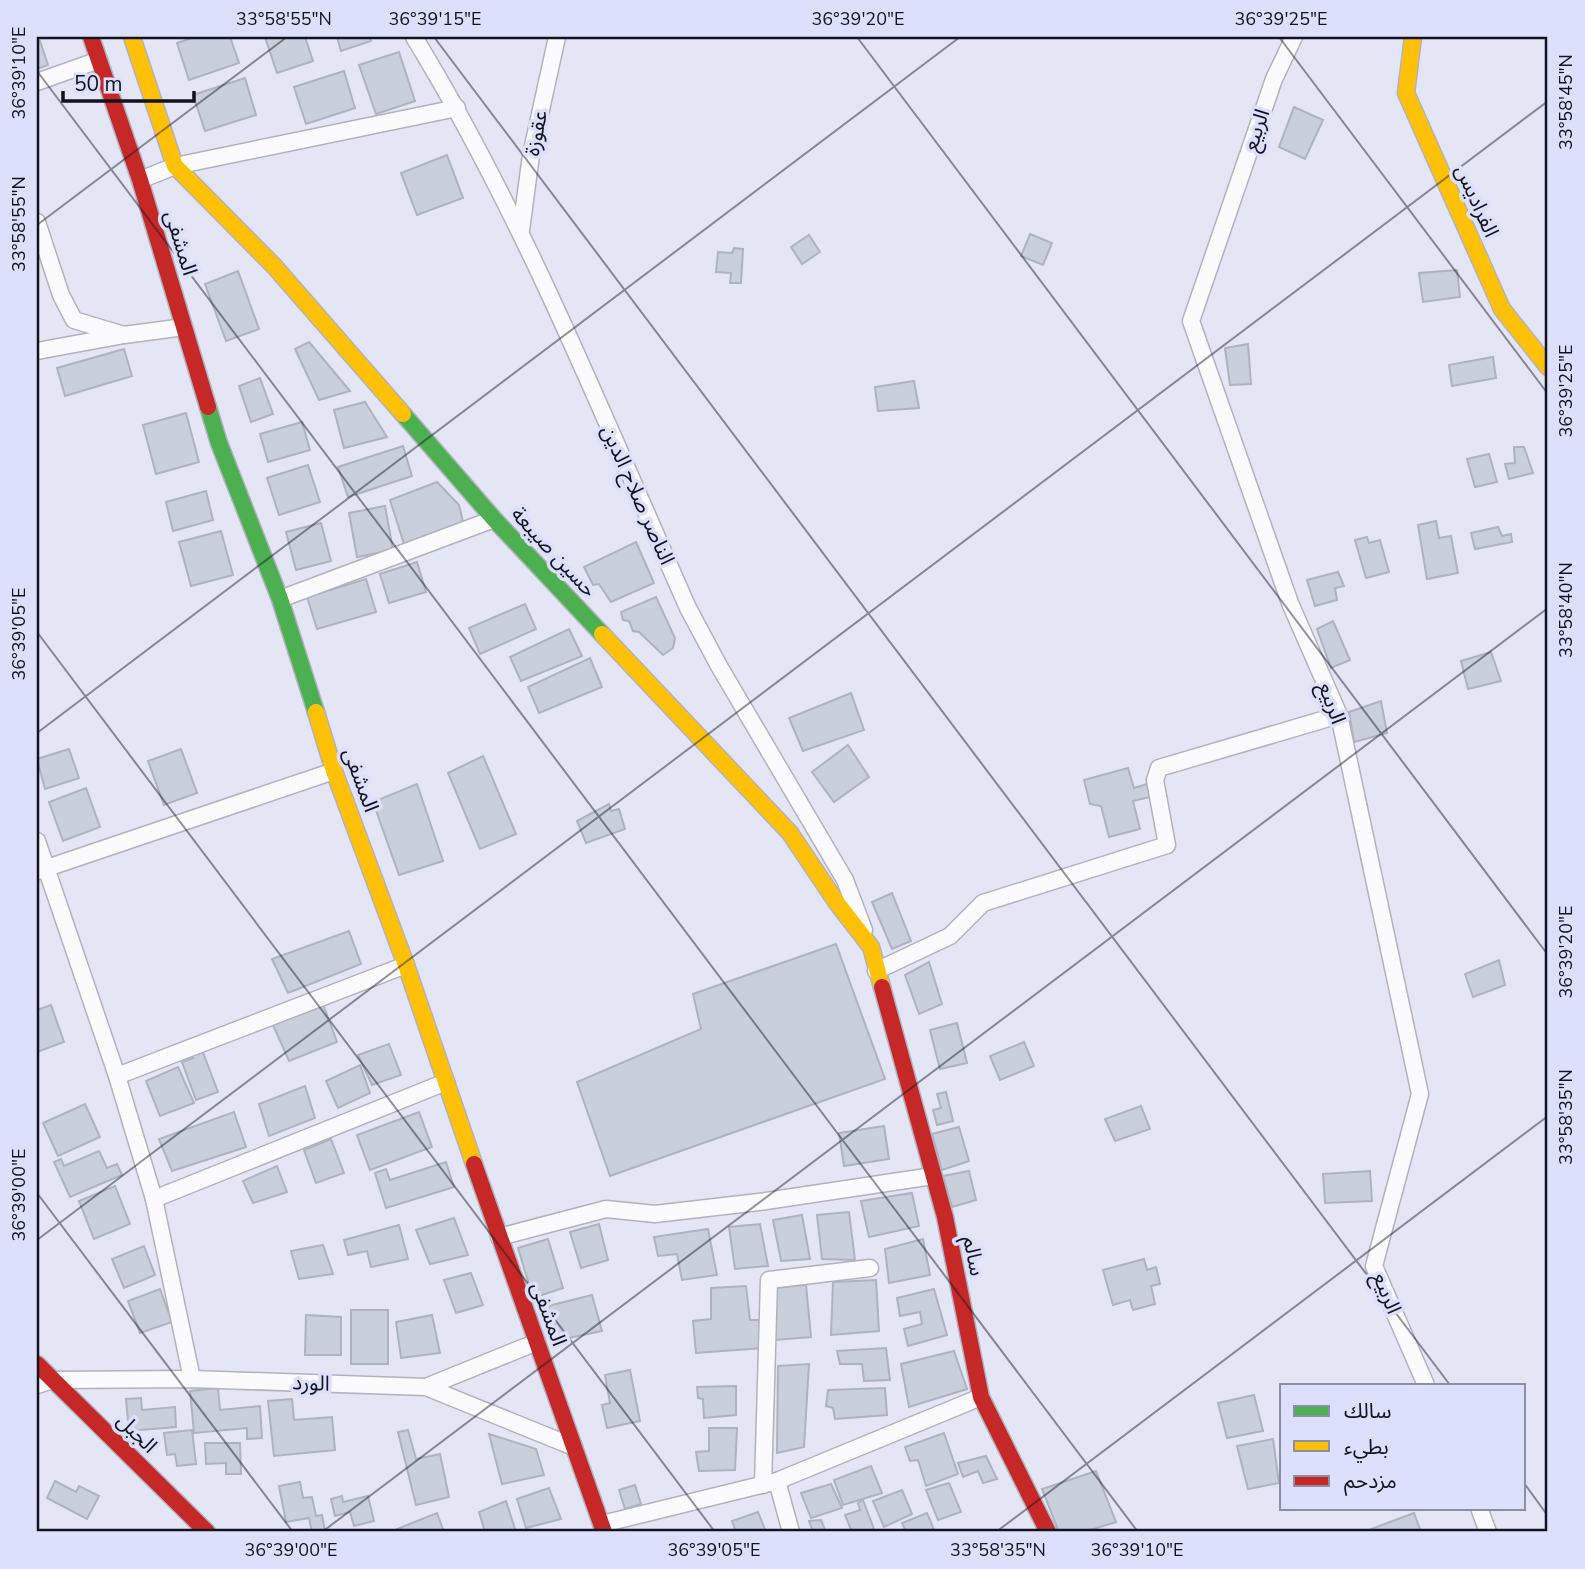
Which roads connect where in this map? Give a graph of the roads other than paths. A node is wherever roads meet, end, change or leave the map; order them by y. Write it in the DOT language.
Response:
graph roads {
  1 [pos="91,37"];
  2 [pos="132,37"];
  3 [pos="414,37"];
  4 [pos="557,37"];
  5 [pos="1294,37"];
  6 [pos="1413,37"];
  7 [pos="99,60"];
  8 [pos="37,82"];
  9 [pos="457,108"];
  10 [pos="175,166"];
  11 [pos="140,180"];
  12 [pos="37,222"];
  13 [pos="521,230"];
  14 [pos="184,327"];
  15 [pos="124,335"];
  16 [pos="37,351"];
  17 [pos="1548,368"];
  18 [pos="494,519"];
  19 [pos="280,599"];
  20 [pos="1339,715"];
  21 [pos="334,771"];
  22 [pos="37,841"];
  23 [pos="41,870"];
  24 [pos="871,947"];
  25 [pos="406,965"];
  26 [pos="878,976"];
  27 [pos="117,1076"];
  28 [pos="446,1082"];
  29 [pos="933,1176"];
  30 [pos="154,1199"];
  31 [pos="499,1237"];
  32 [pos="870,1268"];
  33 [pos="537,1342"];
  34 [pos="37,1364"];
  35 [pos="192,1379"];
  36 [pos="45,1382"];
  37 [pos="1426,1384"];
  38 [pos="426,1387"];
  39 [pos="981,1396"];
  40 [pos="573,1447"];
  41 [pos="770,1483"];
  42 [pos="1480,1510"];
  43 [pos="603,1528"];
  44 [pos="207,1532"];
  45 [pos="791,1532"];
  46 [pos="1048,1532"];
  47 [pos="1488,1532"];
  1 -- 7 [label="street, المشفى"];
  2 -- 10 [label="street"];
  3 -- 9 [label="street, الناصر صلاح الدين"];
  4 -- 13 [label="street, عقوزة"];
  5 -- 20 [label="street, الربيع"];
  6 -- 17 [label="street, الفراديس"];
  7 -- 8 [label="street"];
  7 -- 11 [label="street, المشفى"];
  9 -- 10 [label="street"];
  9 -- 13 [label="street, الناصر صلاح الدين"];
  10 -- 11 [label="street"];
  10 -- 18 [label="street, حسين صيبعة"];
  11 -- 14 [label="street, المشفى"];
  12 -- 15 [label="street"];
  13 -- 24 [label="street, الناصر صلاح الدين"];
  14 -- 15 [label="street"];
  14 -- 19 [label="street, المشفى"];
  15 -- 16 [label="street"];
  18 -- 19 [label="street"];
  18 -- 24 [label="street, حسين صيبعة"];
  19 -- 21 [label="street, المشفى"];
  20 -- 26 [label="street"];
  20 -- 37 [label="street, الربيع"];
  21 -- 23 [label="street"];
  21 -- 25 [label="street, المشفى"];
  22 -- 23 [label="street"];
  23 -- 27 [label="street"];
  24 -- 26 [label="street, حسين صيبعة"];
  25 -- 27 [label="street"];
  25 -- 28 [label="street, المشفى"];
  26 -- 29 [label="street, سالم"];
  27 -- 30 [label="street"];
  28 -- 30 [label="street"];
  28 -- 31 [label="street, المشفى"];
  29 -- 31 [label="street"];
  29 -- 39 [label="street, سالم"];
  30 -- 35 [label="street"];
  31 -- 33 [label="street, المشفى"];
  32 -- 41 [label="street"];
  33 -- 38 [label="street"];
  33 -- 40 [label="street, المشفى"];
  34 -- 36 [label="street, الجبل"];
  35 -- 36 [label="street, الورد"];
  35 -- 38 [label="street, الورد"];
  36 -- 44 [label="street, الجبل"];
  38 -- 40 [label="street, الورد"];
  39 -- 41 [label="street"];
  39 -- 46 [label="street, سالم"];
  40 -- 43 [label="street, المشفى"];
  41 -- 43 [label="street"];
  41 -- 45 [label="street"];
  42 -- 47 [label="street"];
}
